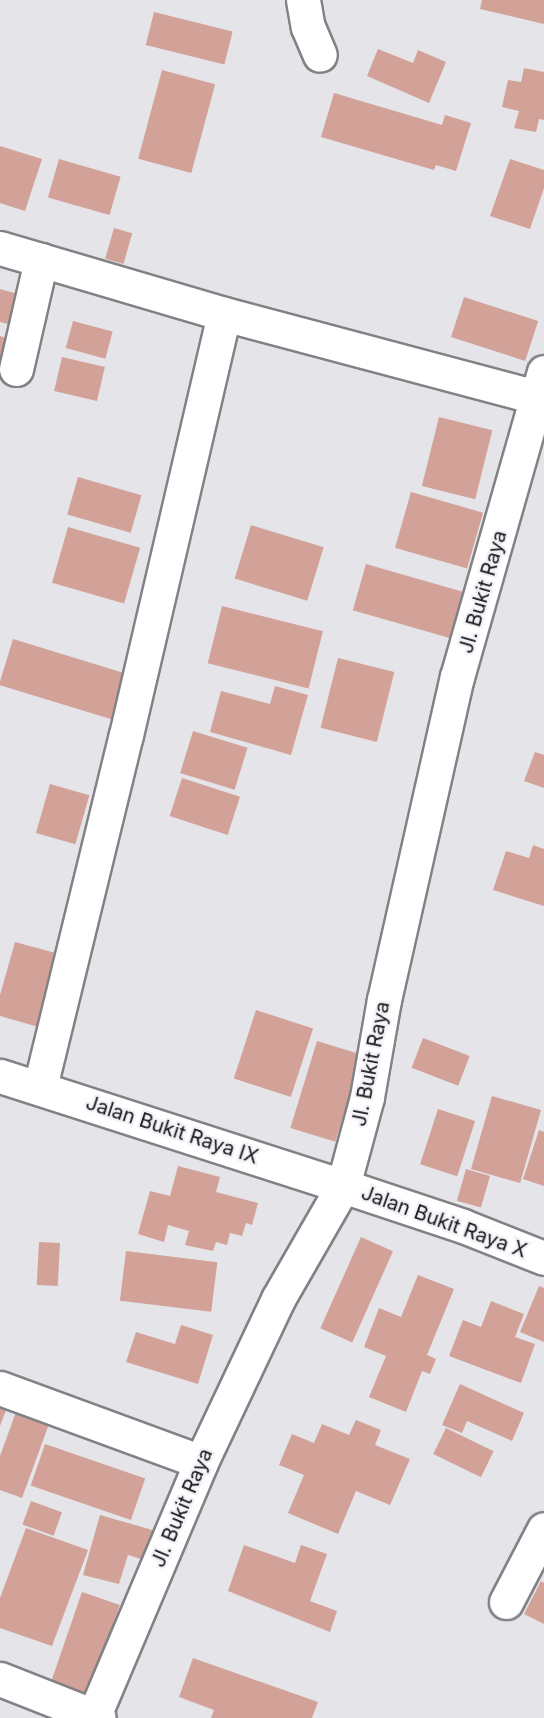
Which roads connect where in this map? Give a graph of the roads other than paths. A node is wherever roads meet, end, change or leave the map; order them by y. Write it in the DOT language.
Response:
graph roads {
  1 [pos="303,0"];
  2 [pos="320,55"];
  3 [pos="0,248"];
  4 [pos="41,260"];
  5 [pos="224,314"];
  6 [pos="16,369"];
  7 [pos="540,385"];
  8 [pos="0,1076"];
  9 [pos="40,1087"];
  10 [pos="343,1186"];
  11 [pos="544,1258"];
  12 [pos="0,1388"];
  13 [pos="201,1462"];
  14 [pos="544,1529"];
  15 [pos="506,1602"];
  16 [pos="0,1679"];
  17 [pos="95,1717"];
  1 -- 2 [label="street"];
  3 -- 4 [label="street"];
  4 -- 5 [label="street"];
  4 -- 6 [label="street"];
  5 -- 7 [label="street"];
  5 -- 9 [label="street"];
  7 -- 10 [label="street, Jl. Bukit Raya"];
  8 -- 9 [label="street, Jalan Bukit Raya IX"];
  9 -- 10 [label="street, Jalan Bukit Raya IX"];
  10 -- 11 [label="street, Jalan Bukit Raya X"];
  10 -- 13 [label="street, Jl. Bukit Raya"];
  12 -- 13 [label="street"];
  13 -- 17 [label="street, Jl. Bukit Raya"];
  14 -- 15 [label="street"];
  16 -- 17 [label="street"];
}
